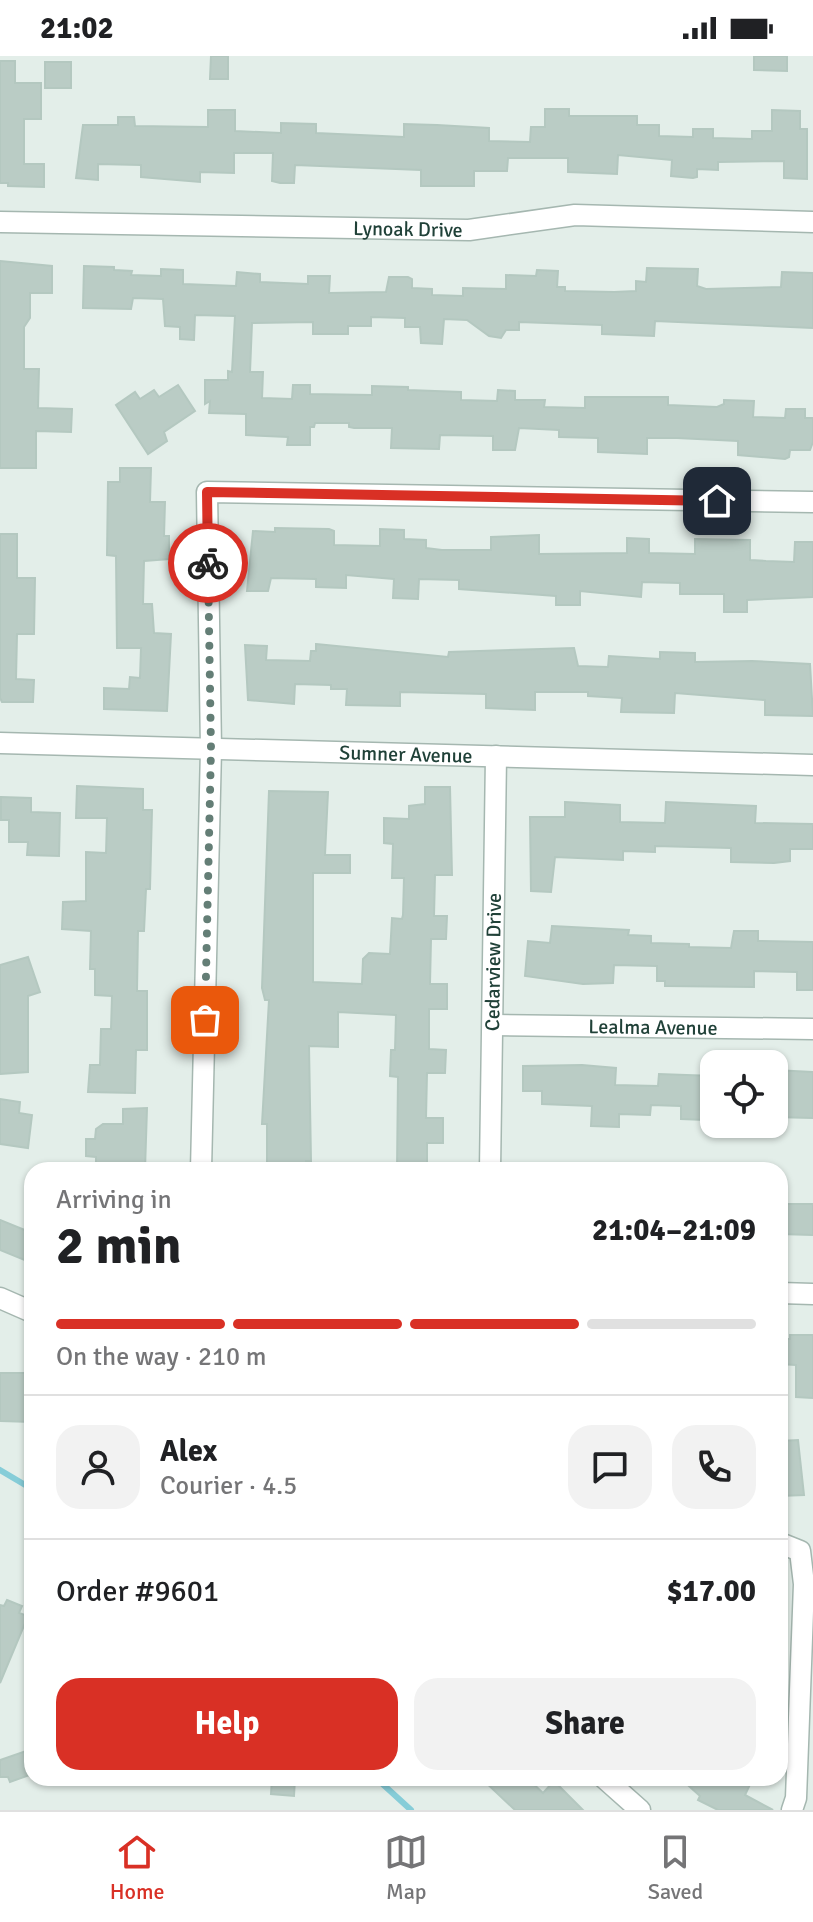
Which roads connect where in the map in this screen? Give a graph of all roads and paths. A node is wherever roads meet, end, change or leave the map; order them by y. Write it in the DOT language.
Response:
graph roads {
  1 [pos="0,222"];
  2 [pos="813,222"];
  3 [pos="813,502"];
  4 [pos="0,743"];
  5 [pos="211,749"];
  6 [pos="496,756"];
  7 [pos="813,765"];
  8 [pos="493,1025"];
  9 [pos="813,1029"];
  10 [pos="201,1162"];
  11 [pos="490,1162"];
  12 [pos="788,1293"];
  13 [pos="813,1294"];
  14 [pos="0,1298"];
  15 [pos="24,1308"];
  16 [pos="788,1546"];
  17 [pos="613,1786"];
  18 [pos="640,1810"];
  19 [pos="792,1810"];
  1 -- 2 [label="street, Lynoak Drive"];
  3 -- 5 [label="street"];
  4 -- 5 [label="street, Sumner Avenue"];
  5 -- 6 [label="street, Sumner Avenue"];
  5 -- 10 [label="street"];
  6 -- 7 [label="street, Sumner Avenue"];
  6 -- 8 [label="street, Cedarview Drive"];
  8 -- 9 [label="street, Lealma Avenue"];
  8 -- 11 [label="street, Cedarview Drive"];
  12 -- 13 [label="street"];
  14 -- 15 [label="street"];
  16 -- 19 [label="street"];
  17 -- 18 [label="street"];
}
